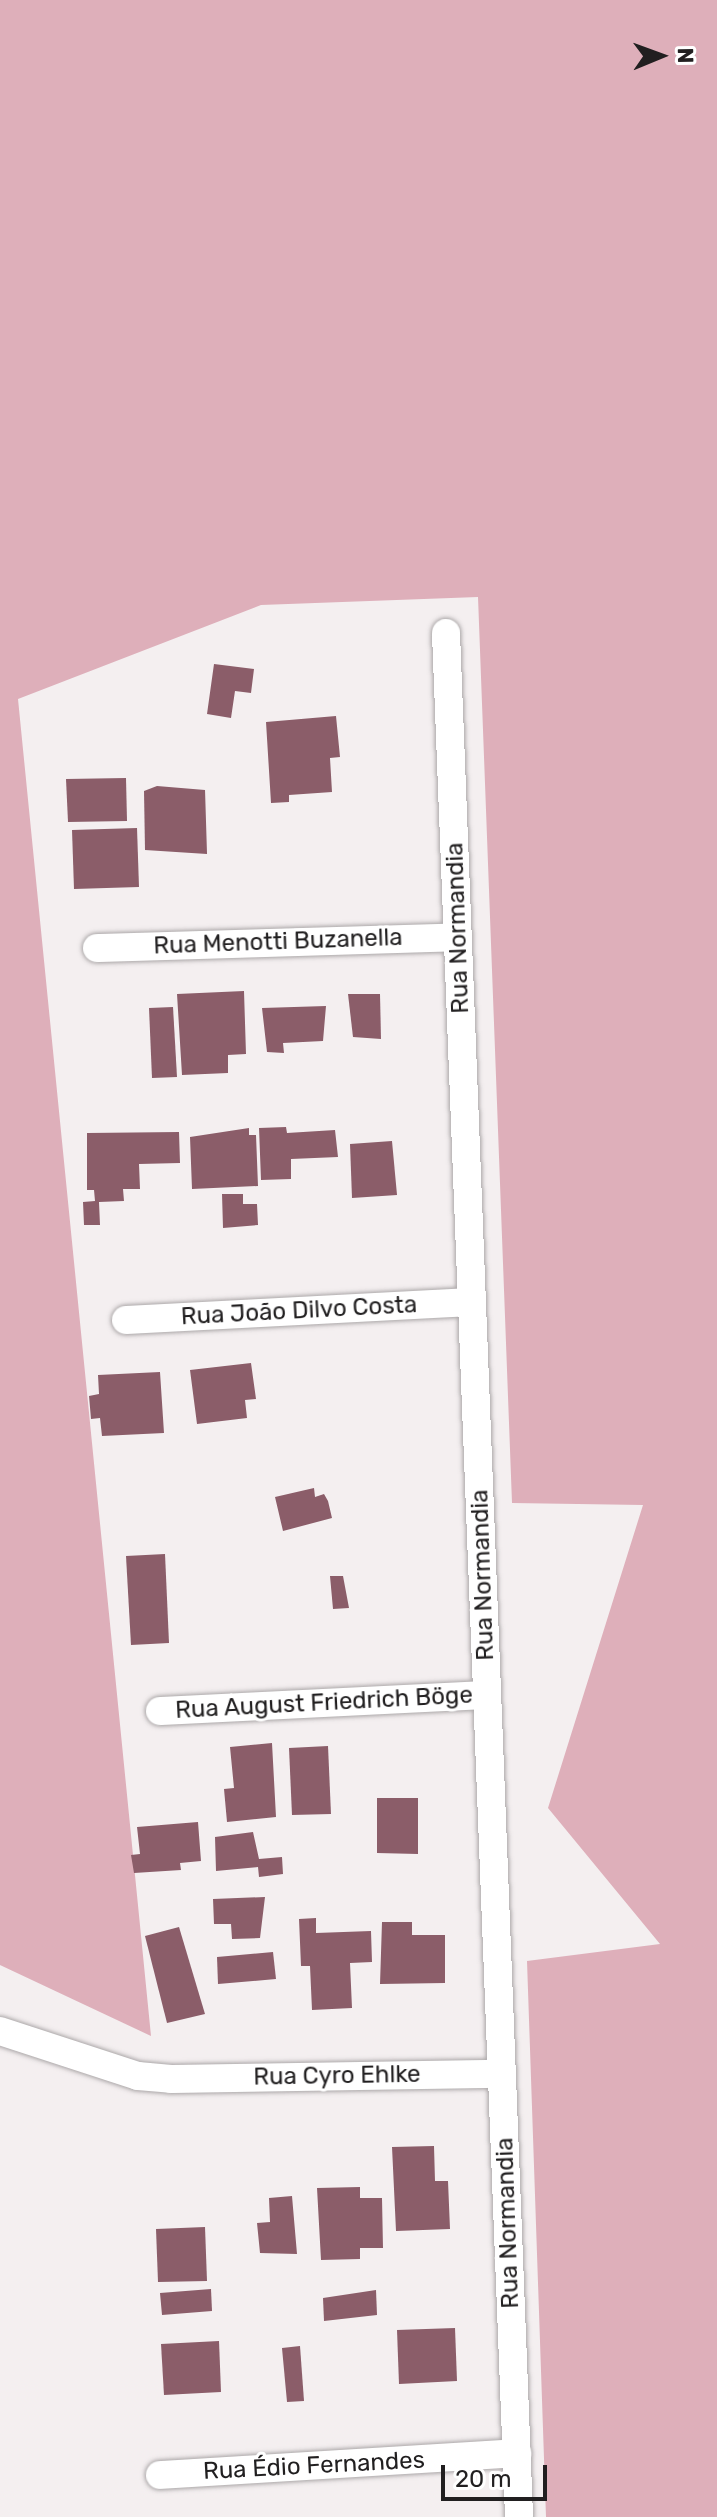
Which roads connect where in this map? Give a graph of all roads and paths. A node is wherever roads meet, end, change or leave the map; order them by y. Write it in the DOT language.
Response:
graph roads {
  1 [pos="446,633"];
  2 [pos="458,937"];
  3 [pos="97,948"];
  4 [pos="472,1302"];
  5 [pos="126,1320"];
  6 [pos="487,1695"];
  7 [pos="160,1711"];
  8 [pos="0,2031"];
  9 [pos="502,2074"];
  10 [pos="517,2453"];
  11 [pos="160,2475"];
  12 [pos="519,2517"];
  1 -- 2 [label="street, Rua Normandia"];
  2 -- 3 [label="street, Rua Menotti Buzanella"];
  2 -- 4 [label="street, Rua Normandia"];
  4 -- 5 [label="street, Rua João Dilvo Costa"];
  4 -- 6 [label="street, Rua Normandia"];
  6 -- 7 [label="street, Rua August Friedrich Böge"];
  6 -- 9 [label="street, Rua Normandia"];
  8 -- 9 [label="street, Rua Cyro Ehlke"];
  9 -- 10 [label="street, Rua Normandia"];
  10 -- 11 [label="street, Rua Édio Fernandes"];
  10 -- 12 [label="street, Rua Normandia"];
}
